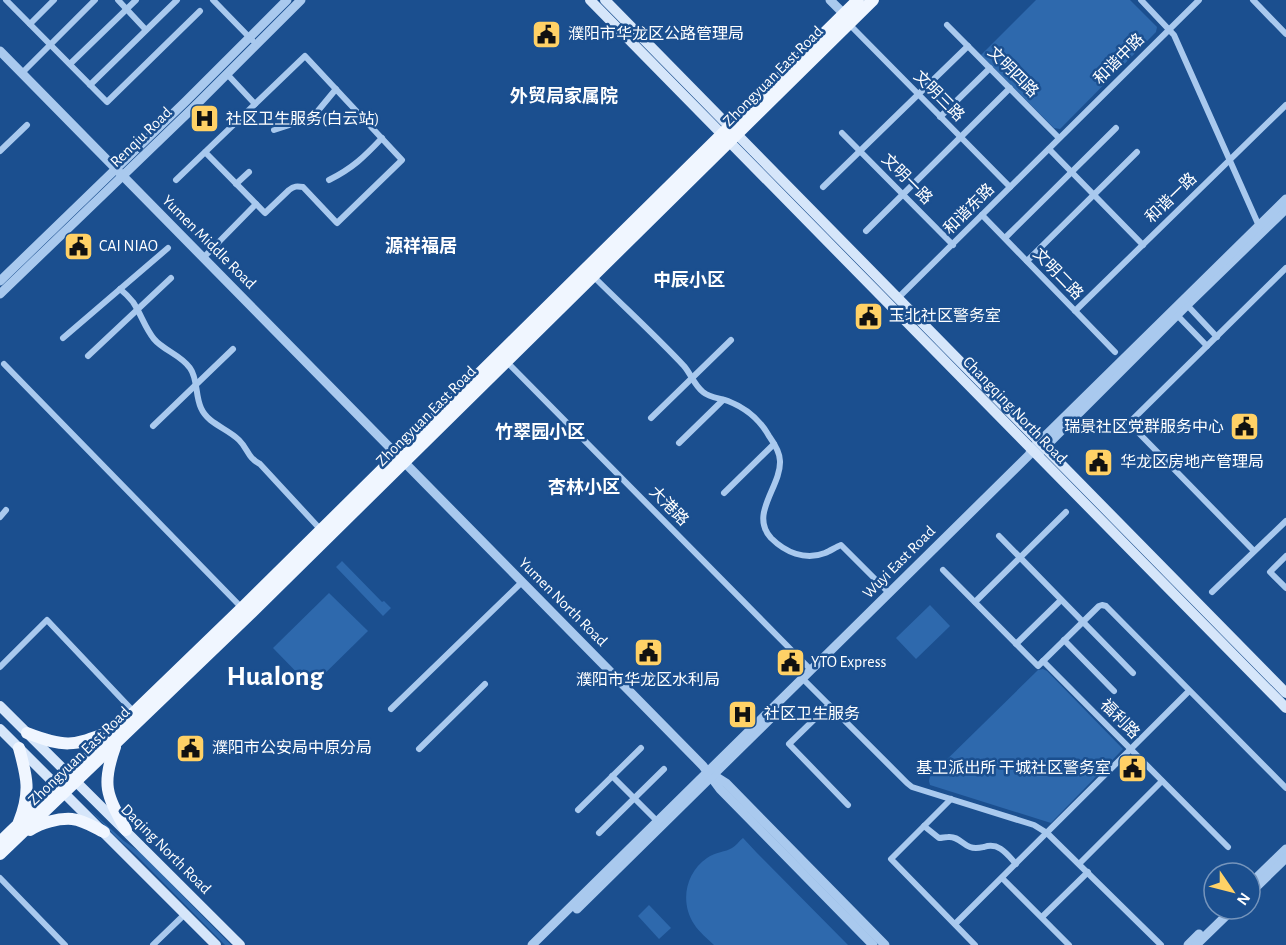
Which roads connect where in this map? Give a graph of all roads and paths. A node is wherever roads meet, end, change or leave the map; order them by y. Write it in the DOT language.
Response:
graph roads {
  1 [pos="6,0"];
  2 [pos="54,0"];
  3 [pos="95,0"];
  4 [pos="118,0"];
  5 [pos="136,0"];
  6 [pos="177,0"];
  7 [pos="213,0"];
  8 [pos="286,0"];
  9 [pos="301,0"];
  10 [pos="590,0"];
  11 [pos="604,0"];
  12 [pos="830,0"];
  13 [pos="858,0"];
  14 [pos="873,0"];
  15 [pos="1141,0"];
  16 [pos="1199,0"];
  17 [pos="1253,0"];
  18 [pos="126,9"];
  19 [pos="200,11"];
  20 [pos="846,19"];
  21 [pos="30,24"];
  22 [pos="947,25"];
  23 [pos="1169,29"];
  24 [pos="146,30"];
  25 [pos="1286,34"];
  26 [pos="253,41"];
  27 [pos="50,45"];
  28 [pos="968,46"];
  29 [pos="0,51"];
  30 [pos="70,64"];
  31 [pos="990,68"];
  32 [pos="22,73"];
  33 [pos="227,74"];
  34 [pos="90,85"];
  35 [pos="1010,88"];
  36 [pos="336,89"];
  37 [pos="918,94"];
  38 [pos="255,104"];
  39 [pos="1286,105"];
  40 [pos="940,117"];
  41 [pos="27,125"];
  42 [pos="1116,128"];
  43 [pos="274,130"];
  44 [pos="842,133"];
  45 [pos="730,134"];
  46 [pos="961,137"];
  47 [pos="382,138"];
  48 [pos="1059,138"];
  49 [pos="1049,149"];
  50 [pos="0,151"];
  51 [pos="860,151"];
  52 [pos="205,152"];
  53 [pos="1137,152"];
  54 [pos="1230,160"];
  55 [pos="119,172"];
  56 [pos="249,172"];
  57 [pos="1072,172"];
  58 [pos="176,180"];
  59 [pos="329,180"];
  60 [pos="236,184"];
  61 [pos="823,187"];
  62 [pos="1010,187"];
  63 [pos="903,194"];
  64 [pos="1094,195"];
  65 [pos="1286,199"];
  66 [pos="256,204"];
  67 [pos="1286,209"];
  68 [pos="982,215"];
  69 [pos="1260,229"];
  70 [pos="866,231"];
  71 [pos="1005,238"];
  72 [pos="952,245"];
  73 [pos="1143,245"];
  74 [pos="168,248"];
  75 [pos="203,258"];
  76 [pos="1027,261"];
  77 [pos="1286,268"];
  78 [pos="593,276"];
  79 [pos="171,278"];
  80 [pos="0,281"];
  81 [pos="120,289"];
  82 [pos="0,294"];
  83 [pos="898,298"];
  84 [pos="1187,305"];
  85 [pos="137,310"];
  86 [pos="1075,311"];
  87 [pos="1177,315"];
  88 [pos="1216,337"];
  89 [pos="63,338"];
  90 [pos="731,340"];
  91 [pos="1207,346"];
  92 [pos="233,349"];
  93 [pos="1115,352"];
  94 [pos="88,356"];
  95 [pos="506,361"];
  96 [pos="4,364"];
  97 [pos="692,378"];
  98 [pos="196,384"];
  99 [pos="723,400"];
  100 [pos="651,418"];
  101 [pos="153,426"];
  102 [pos="680,443"];
  103 [pos="774,444"];
  104 [pos="1038,448"];
  105 [pos="400,458"];
  106 [pos="724,493"];
  107 [pos="6,510"];
  108 [pos="1066,512"];
  109 [pos="0,517"];
  110 [pos="1286,521"];
  111 [pos="321,530"];
  112 [pos="999,536"];
  113 [pos="1254,551"];
  114 [pos="1286,556"];
  115 [pos="1020,558"];
  116 [pos="943,570"];
  117 [pos="522,582"];
  118 [pos="1286,588"];
  119 [pos="1212,592"];
  120 [pos="889,593"];
  121 [pos="1061,600"];
  122 [pos="975,602"];
  123 [pos="242,608"];
  124 [pos="1083,622"];
  125 [pos="1064,640"];
  126 [pos="1016,644"];
  127 [pos="1043,661"];
  128 [pos="0,667"];
  129 [pos="811,670"];
  130 [pos="1133,673"];
  131 [pos="804,681"];
  132 [pos="484,684"];
  133 [pos="1114,691"];
  134 [pos="1189,691"];
  135 [pos="1286,693"];
  136 [pos="829,705"];
  137 [pos="0,706"];
  138 [pos="1286,708"];
  139 [pos="392,709"];
  140 [pos="134,712"];
  141 [pos="0,729"];
  142 [pos="27,733"];
  143 [pos="117,735"];
  144 [pos="19,748"];
  145 [pos="641,748"];
  146 [pos="1130,748"];
  147 [pos="419,749"];
  148 [pos="664,769"];
  149 [pos="711,774"];
  150 [pos="612,776"];
  151 [pos="73,778"];
  152 [pos="1162,781"];
  153 [pos="1286,788"];
  154 [pos="61,789"];
  155 [pos="634,799"];
  156 [pos="951,799"];
  157 [pos="848,805"];
  158 [pos="578,810"];
  159 [pos="657,821"];
  160 [pos="17,825"];
  161 [pos="924,826"];
  162 [pos="126,830"];
  163 [pos="104,832"];
  164 [pos="599,833"];
  165 [pos="1047,833"];
  166 [pos="16,839"];
  167 [pos="0,842"];
  168 [pos="1228,847"];
  169 [pos="1286,849"];
  170 [pos="0,854"];
  171 [pos="1286,858"];
  172 [pos="1016,864"];
  173 [pos="1079,864"];
  174 [pos="1088,872"];
  175 [pos="1262,872"];
  176 [pos="0,878"];
  177 [pos="1002,878"];
  178 [pos="1262,881"];
  179 [pos="185,914"];
  180 [pos="1042,916"];
  181 [pos="1212,921"];
  182 [pos="1221,921"];
  183 [pos="955,924"];
  184 [pos="65,945"];
  185 [pos="153,945"];
  186 [pos="216,945"];
  187 [pos="240,945"];
  188 [pos="532,945"];
  189 [pos="541,945"];
  190 [pos="873,945"];
  191 [pos="885,945"];
  192 [pos="975,945"];
  193 [pos="1069,945"];
  194 [pos="1161,945"];
  195 [pos="1188,945"];
  196 [pos="1196,945"];
  1 -- 21 [label="street"];
  2 -- 21 [label="street"];
  3 -- 27 [label="street"];
  4 -- 18 [label="street"];
  5 -- 18 [label="street"];
  6 -- 24 [label="street"];
  7 -- 26 [label="street"];
  8 -- 26 [label="street, Renqiu Road"];
  9 -- 26 [label="street, Renqiu Road"];
  10 -- 45 [label="main road"];
  11 -- 45 [label="main road"];
  12 -- 20 [label="street"];
  13 -- 20 [label="main road, Zhongyuan East Road"];
  14 -- 20 [label="main road, Zhongyuan East Road"];
  15 -- 23 [label="street"];
  16 -- 23 [label="street, 和谐中路"];
  17 -- 25 [label="street"];
  18 -- 24 [label="street"];
  18 -- 30 [label="street"];
  19 -- 34 [label="street"];
  20 -- 37 [label="street, 文明三路"];
  20 -- 45 [label="main road, Zhongyuan East Road"];
  21 -- 27 [label="street"];
  22 -- 28 [label="street, 文明四路"];
  23 -- 48 [label="street, 和谐中路"];
  23 -- 54 [label="street"];
  24 -- 34 [label="street"];
  26 -- 33 [label="street, Renqiu Road"];
  26 -- 55 [label="street, Renqiu Road"];
  27 -- 30 [label="street"];
  27 -- 32 [label="street"];
  28 -- 31 [label="street, 文明四路"];
  28 -- 37 [label="street"];
  29 -- 32 [label="street, Yumen Middle Road"];
  30 -- 34 [label="street"];
  31 -- 35 [label="street, 文明四路"];
  31 -- 40 [label="street"];
  32 -- 55 [label="street, Yumen Middle Road"];
  33 -- 38 [label="street"];
  33 -- 55 [label="street, Renqiu Road"];
  35 -- 46 [label="street"];
  35 -- 48 [label="street, 文明四路"];
  36 -- 38 [label="street"];
  36 -- 43 [label="street"];
  36 -- 47 [label="street"];
  37 -- 40 [label="street, 文明三路"];
  37 -- 51 [label="street"];
  38 -- 52 [label="street"];
  39 -- 54 [label="street, 和谐一路"];
  40 -- 46 [label="street, 文明三路"];
  41 -- 50 [label="street"];
  42 -- 57 [label="street"];
  44 -- 51 [label="street, 文明一路"];
  45 -- 78 [label="main road, Zhongyuan East Road"];
  45 -- 83 [label="main road, Changqing North Road"];
  45 -- 104 [label="main road, Changqing North Road"];
  45 -- 105 [label="main road, Zhongyuan East Road"];
  46 -- 62 [label="street, 文明三路"];
  46 -- 63 [label="street"];
  47 -- 59 [label="street"];
  47 -- 66 [label="street"];
  48 -- 49 [label="street, 和谐东路"];
  49 -- 57 [label="street"];
  49 -- 62 [label="street, 和谐东路"];
  51 -- 61 [label="street"];
  51 -- 63 [label="street, 文明一路"];
  52 -- 58 [label="street"];
  52 -- 60 [label="street"];
  53 -- 64 [label="street"];
  54 -- 69 [label="street"];
  54 -- 73 [label="street, 和谐一路"];
  55 -- 75 [label="street, Yumen Middle Road"];
  55 -- 80 [label="street, Renqiu Road"];
  55 -- 82 [label="street, Renqiu Road"];
  56 -- 60 [label="street"];
  57 -- 64 [label="street"];
  57 -- 71 [label="street"];
  60 -- 66 [label="street"];
  62 -- 68 [label="street, 和谐东路"];
  63 -- 70 [label="street"];
  63 -- 72 [label="street, 文明一路"];
  64 -- 73 [label="street"];
  64 -- 76 [label="street"];
  65 -- 69 [label="street, Wuyi East Road"];
  66 -- 75 [label="street"];
  67 -- 69 [label="street, Wuyi East Road"];
  68 -- 71 [label="street, 文明二路"];
  68 -- 72 [label="street, 和谐东路"];
  69 -- 84 [label="street, Wuyi East Road"];
  69 -- 104 [label="street, Wuyi East Road"];
  71 -- 76 [label="street, 文明二路"];
  72 -- 83 [label="street, 和谐东路"];
  73 -- 86 [label="street, 和谐一路"];
  74 -- 81 [label="street"];
  75 -- 105 [label="street, Yumen Middle Road"];
  76 -- 86 [label="street, 文明二路"];
  77 -- 88 [label="street"];
  78 -- 95 [label="main road, Zhongyuan East Road"];
  78 -- 97 [label="street"];
  79 -- 85 [label="street"];
  81 -- 85 [label="street"];
  81 -- 89 [label="street"];
  83 -- 104 [label="main road, Changqing North Road"];
  84 -- 87 [label="street, Wuyi East Road"];
  84 -- 88 [label="street"];
  85 -- 94 [label="street"];
  85 -- 98 [label="street"];
  86 -- 93 [label="street, 文明二路"];
  87 -- 91 [label="street"];
  87 -- 104 [label="street, Wuyi East Road"];
  88 -- 91 [label="street"];
  90 -- 97 [label="street"];
  91 -- 113 [label="street"];
  92 -- 98 [label="street"];
  95 -- 105 [label="main road, Zhongyuan East Road"];
  95 -- 129 [label="street, 大港路"];
  96 -- 123 [label="street"];
  97 -- 99 [label="street"];
  97 -- 100 [label="street"];
  98 -- 101 [label="street"];
  98 -- 111 [label="street"];
  99 -- 102 [label="street"];
  99 -- 103 [label="street"];
  103 -- 106 [label="street"];
  103 -- 120 [label="street"];
  104 -- 120 [label="street, Wuyi East Road"];
  104 -- 131 [label="street, Wuyi East Road"];
  104 -- 135 [label="main road, Changqing North Road"];
  104 -- 138 [label="main road, Changqing North Road"];
  105 -- 111 [label="main road, Zhongyuan East Road"];
  105 -- 117 [label="street, Yumen North Road"];
  105 -- 143 [label="main road, Zhongyuan East Road"];
  107 -- 109 [label="street"];
  108 -- 115 [label="street"];
  110 -- 113 [label="street"];
  111 -- 123 [label="main road, Zhongyuan East Road"];
  112 -- 115 [label="street"];
  113 -- 119 [label="street"];
  114 -- 118 [label="street"];
  115 -- 121 [label="street"];
  115 -- 122 [label="street"];
  116 -- 122 [label="street"];
  117 -- 139 [label="street"];
  117 -- 149 [label="street, Yumen North Road"];
  120 -- 129 [label="street, Wuyi East Road"];
  121 -- 124 [label="street"];
  121 -- 126 [label="street"];
  122 -- 126 [label="street"];
  123 -- 140 [label="main road, Zhongyuan East Road"];
  124 -- 125 [label="street"];
  124 -- 130 [label="street"];
  124 -- 134 [label="street"];
  125 -- 127 [label="street"];
  125 -- 133 [label="street"];
  126 -- 127 [label="street, 福利路"];
  127 -- 146 [label="street, 福利路"];
  128 -- 140 [label="street"];
  129 -- 131 [label="street, Wuyi East Road"];
  131 -- 136 [label="street"];
  131 -- 149 [label="street, Wuyi East Road"];
  132 -- 147 [label="street"];
  134 -- 146 [label="street"];
  134 -- 153 [label="street"];
  136 -- 156 [label="street"];
  136 -- 157 [label="street"];
  137 -- 142 [label="main road, Daqing North Road"];
  140 -- 143 [label="main road, Zhongyuan East Road"];
  141 -- 144 [label="main road, Daqing North Road"];
  142 -- 143 [label="main road"];
  142 -- 151 [label="main road, Daqing North Road"];
  143 -- 151 [label="main road, Zhongyuan East Road"];
  143 -- 162 [label="main road"];
  144 -- 154 [label="main road, Daqing North Road"];
  144 -- 160 [label="main road"];
  145 -- 150 [label="street"];
  146 -- 152 [label="street, 福利路"];
  146 -- 165 [label="street"];
  148 -- 155 [label="street"];
  149 -- 159 [label="street, Wuyi East Road"];
  149 -- 189 [label="street, Wuyi East Road"];
  149 -- 190 [label="street, Yumen North Road"];
  149 -- 191 [label="street, Yumen North Road"];
  150 -- 155 [label="street"];
  150 -- 158 [label="street"];
  151 -- 154 [label="main road, Zhongyuan East Road"];
  151 -- 162 [label="main road, Daqing North Road"];
  152 -- 168 [label="street, 福利路"];
  152 -- 173 [label="street"];
  154 -- 160 [label="main road, Zhongyuan East Road"];
  154 -- 163 [label="main road, Daqing North Road"];
  154 -- 166 [label="main road, Zhongyuan East Road"];
  155 -- 159 [label="street"];
  155 -- 164 [label="street"];
  156 -- 161 [label="street"];
  156 -- 165 [label="street"];
  159 -- 188 [label="street, Wuyi East Road"];
  160 -- 167 [label="main road, Zhongyuan East Road"];
  161 -- 172 [label="street"];
  161 -- 183 [label="street"];
  162 -- 187 [label="main road, Daqing North Road"];
  163 -- 166 [label="main road"];
  163 -- 179 [label="main road, Daqing North Road"];
  165 -- 172 [label="street"];
  165 -- 173 [label="street"];
  166 -- 170 [label="main road, Zhongyuan East Road"];
  169 -- 175 [label="street"];
  171 -- 178 [label="street"];
  172 -- 177 [label="street"];
  173 -- 174 [label="street"];
  174 -- 180 [label="street"];
  174 -- 194 [label="street"];
  176 -- 184 [label="street"];
  177 -- 180 [label="street"];
  177 -- 183 [label="street"];
  179 -- 185 [label="street"];
  179 -- 186 [label="main road, Daqing North Road"];
  180 -- 193 [label="street"];
  181 -- 195 [label="street"];
  182 -- 196 [label="street"];
  183 -- 192 [label="street"];
}
